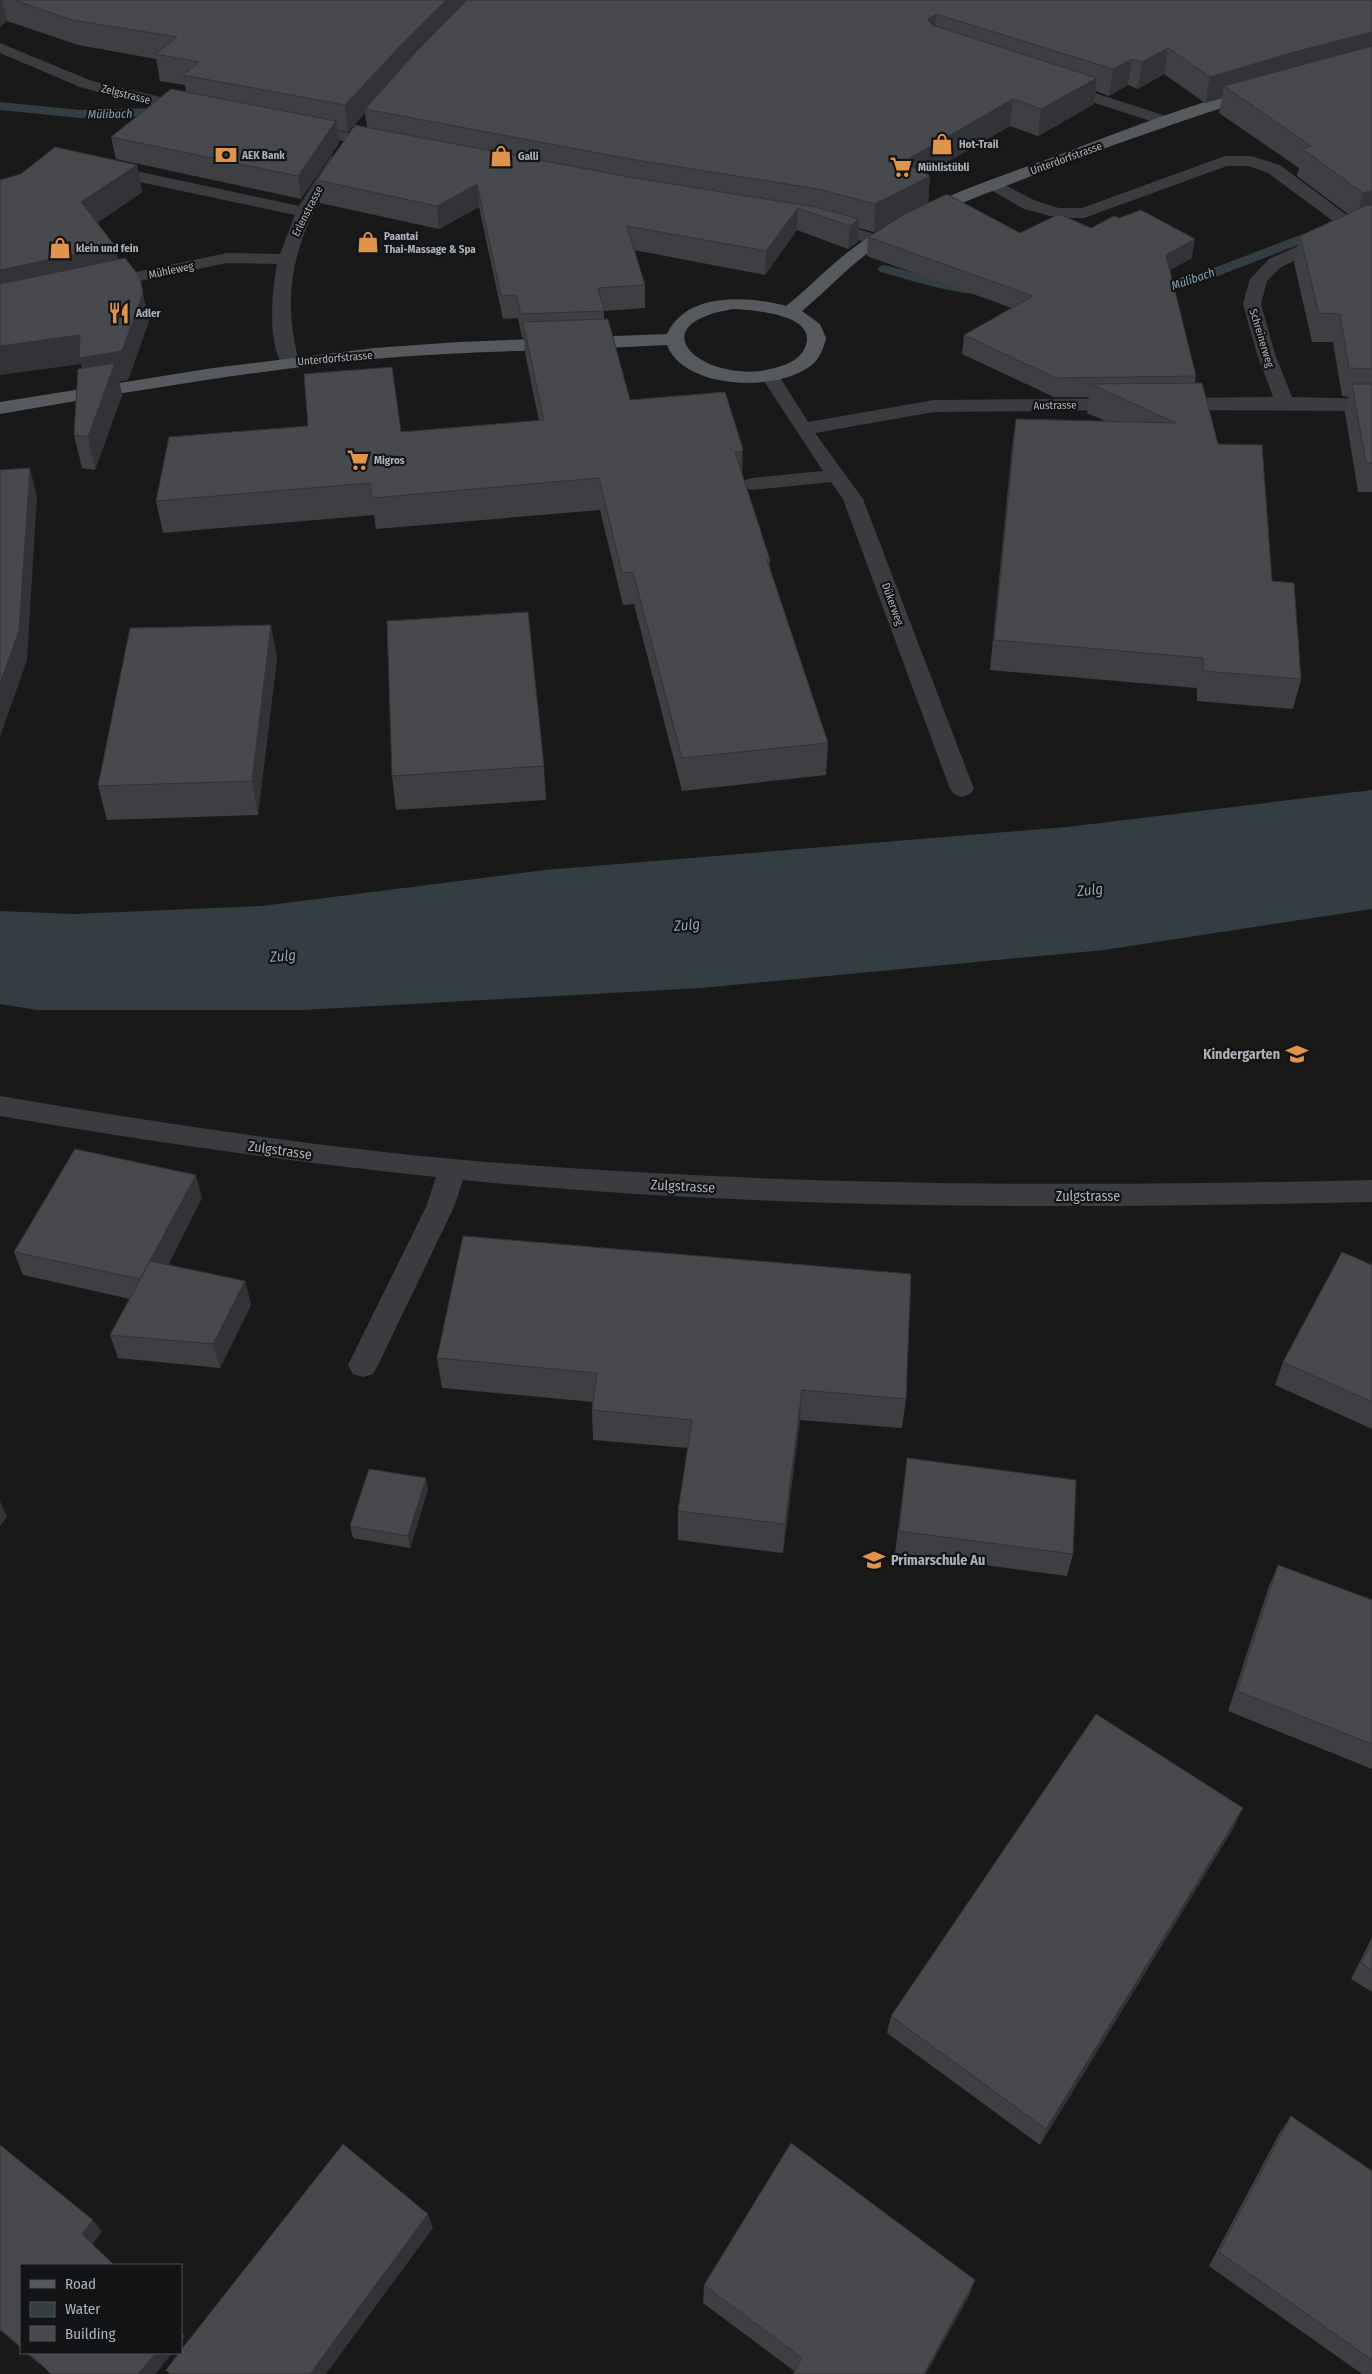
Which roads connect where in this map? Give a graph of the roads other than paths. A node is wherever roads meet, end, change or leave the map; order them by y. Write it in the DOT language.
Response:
graph roads {
  1 [pos="0,48"];
  2 [pos="1046,82"];
  3 [pos="1269,88"];
  4 [pos="207,112"];
  5 [pos="1166,121"];
  6 [pos="364,125"];
  7 [pos="285,126"];
  8 [pos="352,138"];
  9 [pos="397,147"];
  10 [pos="90,166"];
  11 [pos="996,185"];
  12 [pos="305,212"];
  13 [pos="807,221"];
  14 [pos="1372,224"];
  15 [pos="1352,228"];
  16 [pos="876,240"];
  17 [pos="286,259"];
  18 [pos="82,288"];
  19 [pos="790,312"];
  20 [pos="674,339"];
  21 [pos="290,362"];
  22 [pos="769,374"];
  23 [pos="1284,402"];
  24 [pos="1372,405"];
  25 [pos="0,408"];
  26 [pos="804,429"];
  27 [pos="836,476"];
  28 [pos="752,484"];
  29 [pos="962,789"];
  30 [pos="0,1106"];
  31 [pos="452,1170"];
  32 [pos="1372,1191"];
  33 [pos="363,1366"];
  1 -- 4 [label="street, Zelgstrasse"];
  2 -- 5 [label="street"];
  3 -- 5 [label="main road, Unterdorfstrasse"];
  5 -- 11 [label="main road, Unterdorfstrasse"];
  6 -- 8 [label="street, Erlenstrasse"];
  7 -- 8 [label="street"];
  8 -- 9 [label="street"];
  8 -- 12 [label="street, Erlenstrasse"];
  10 -- 12 [label="street"];
  11 -- 15 [label="street"];
  11 -- 16 [label="main road, Unterdorfstrasse"];
  12 -- 17 [label="street, Erlenstrasse"];
  13 -- 16 [label="street"];
  14 -- 15 [label="street, Schreinerweg"];
  15 -- 23 [label="street, Schreinerweg"];
  16 -- 19 [label="main road, Unterdorfstrasse"];
  17 -- 18 [label="street, Mühleweg"];
  17 -- 21 [label="street, Erlenstrasse"];
  19 -- 20 [label="main road"];
  19 -- 22 [label="main road"];
  20 -- 21 [label="main road, Unterdorfstrasse"];
  20 -- 22 [label="main road"];
  21 -- 25 [label="main road, Unterdorfstrasse"];
  22 -- 26 [label="street"];
  23 -- 24 [label="street, Austrasse"];
  23 -- 26 [label="street, Austrasse"];
  26 -- 27 [label="street, Dükerweg"];
  27 -- 28 [label="street"];
  27 -- 29 [label="street, Dükerweg"];
  30 -- 31 [label="street, Zulgstrasse"];
  31 -- 32 [label="street, Zulgstrasse"];
  31 -- 33 [label="street"];
}
